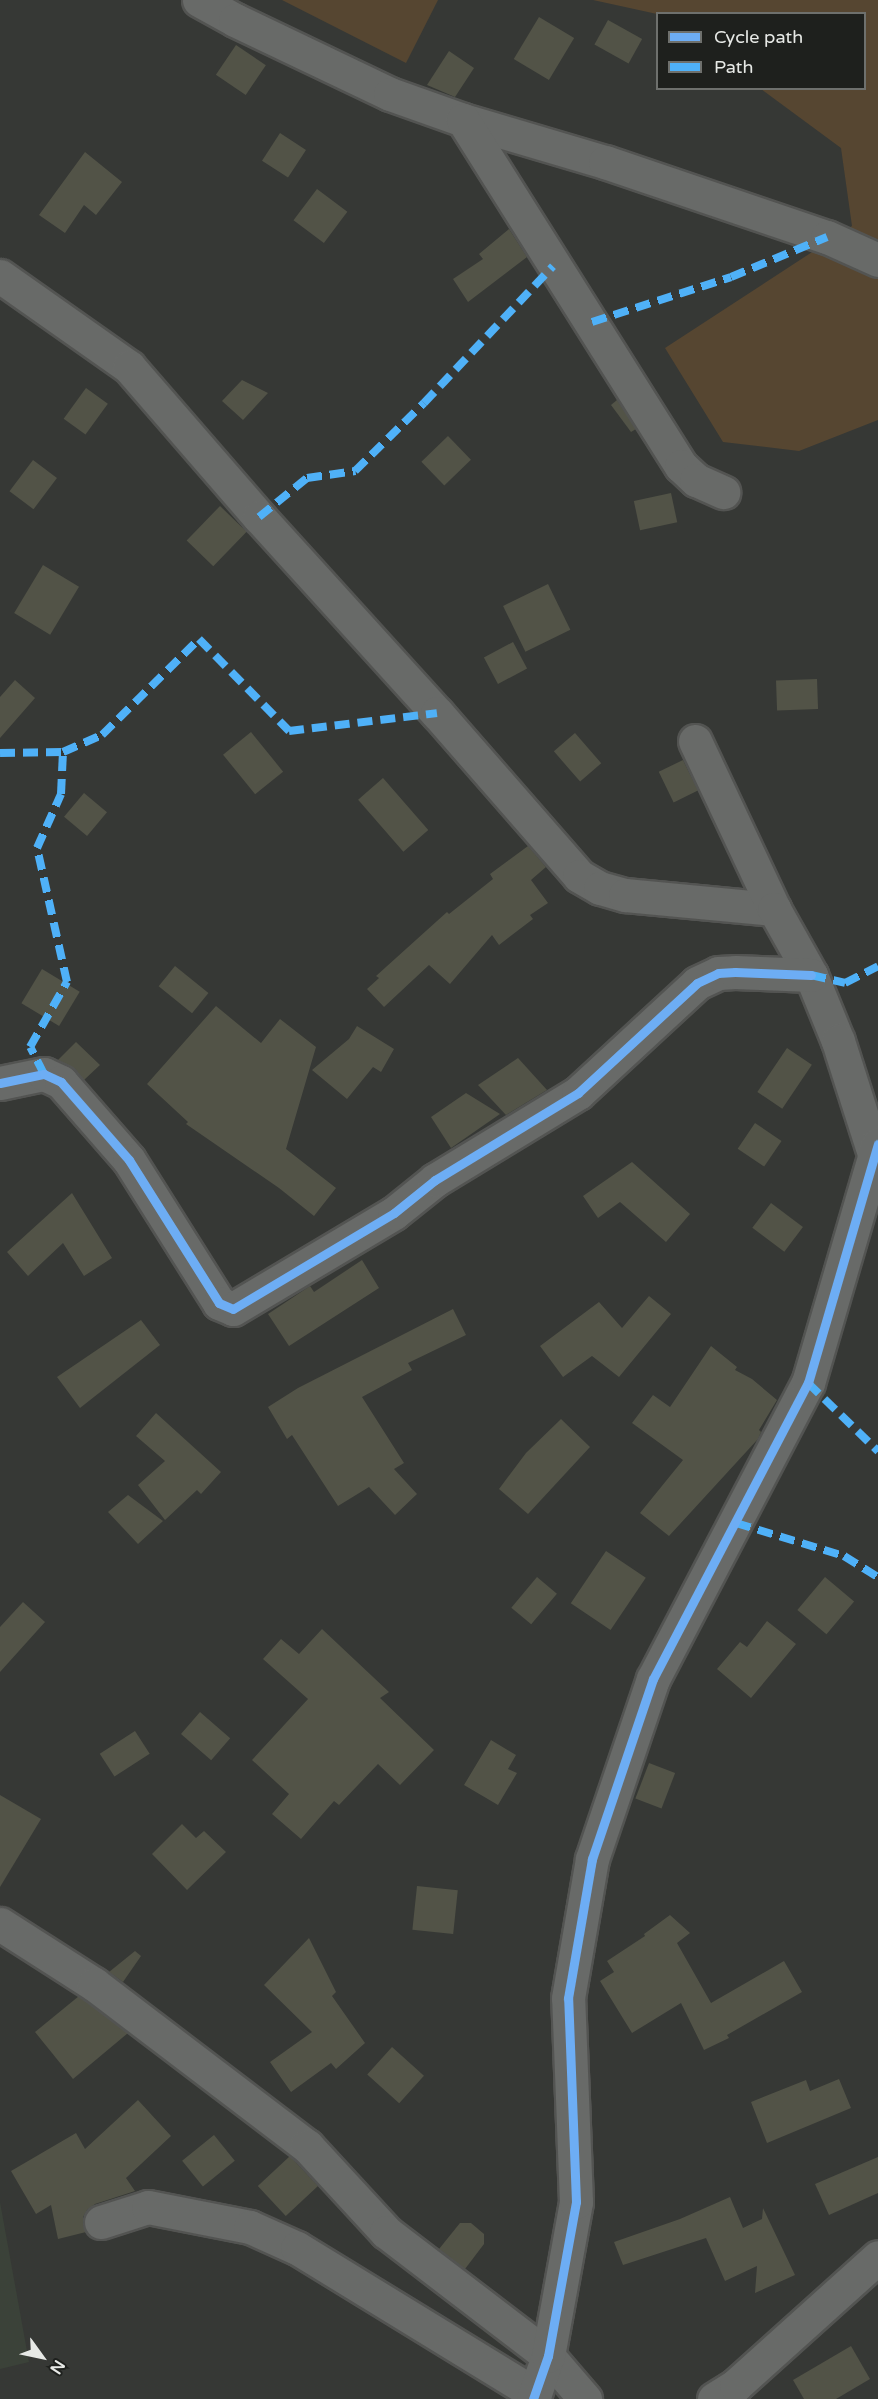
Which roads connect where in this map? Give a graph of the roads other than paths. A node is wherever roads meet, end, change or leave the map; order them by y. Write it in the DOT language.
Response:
graph roads {
  1 [pos="199,0"];
  2 [pos="463,120"];
  3 [pos="878,260"];
  4 [pos="0,276"];
  5 [pos="723,492"];
  6 [pos="695,741"];
  7 [pos="774,909"];
  8 [pos="811,975"];
  9 [pos="0,1083"];
  10 [pos="876,1149"];
  11 [pos="0,1924"];
  12 [pos="101,2222"];
  13 [pos="878,2257"];
  14 [pos="548,2356"];
  15 [pos="534,2397"];
  16 [pos="585,2399"];
  17 [pos="714,2399"];
  1 -- 2 [label="street"];
  2 -- 3 [label="street"];
  2 -- 5 [label="street"];
  4 -- 7 [label="street"];
  6 -- 7 [label="street"];
  7 -- 8 [label="street"];
  8 -- 9 [label="street"];
  8 -- 10 [label="street"];
  10 -- 14 [label="street"];
  11 -- 14 [label="street"];
  12 -- 15 [label="street"];
  13 -- 17 [label="street"];
  14 -- 15 [label="street"];
  14 -- 16 [label="street"];
}
